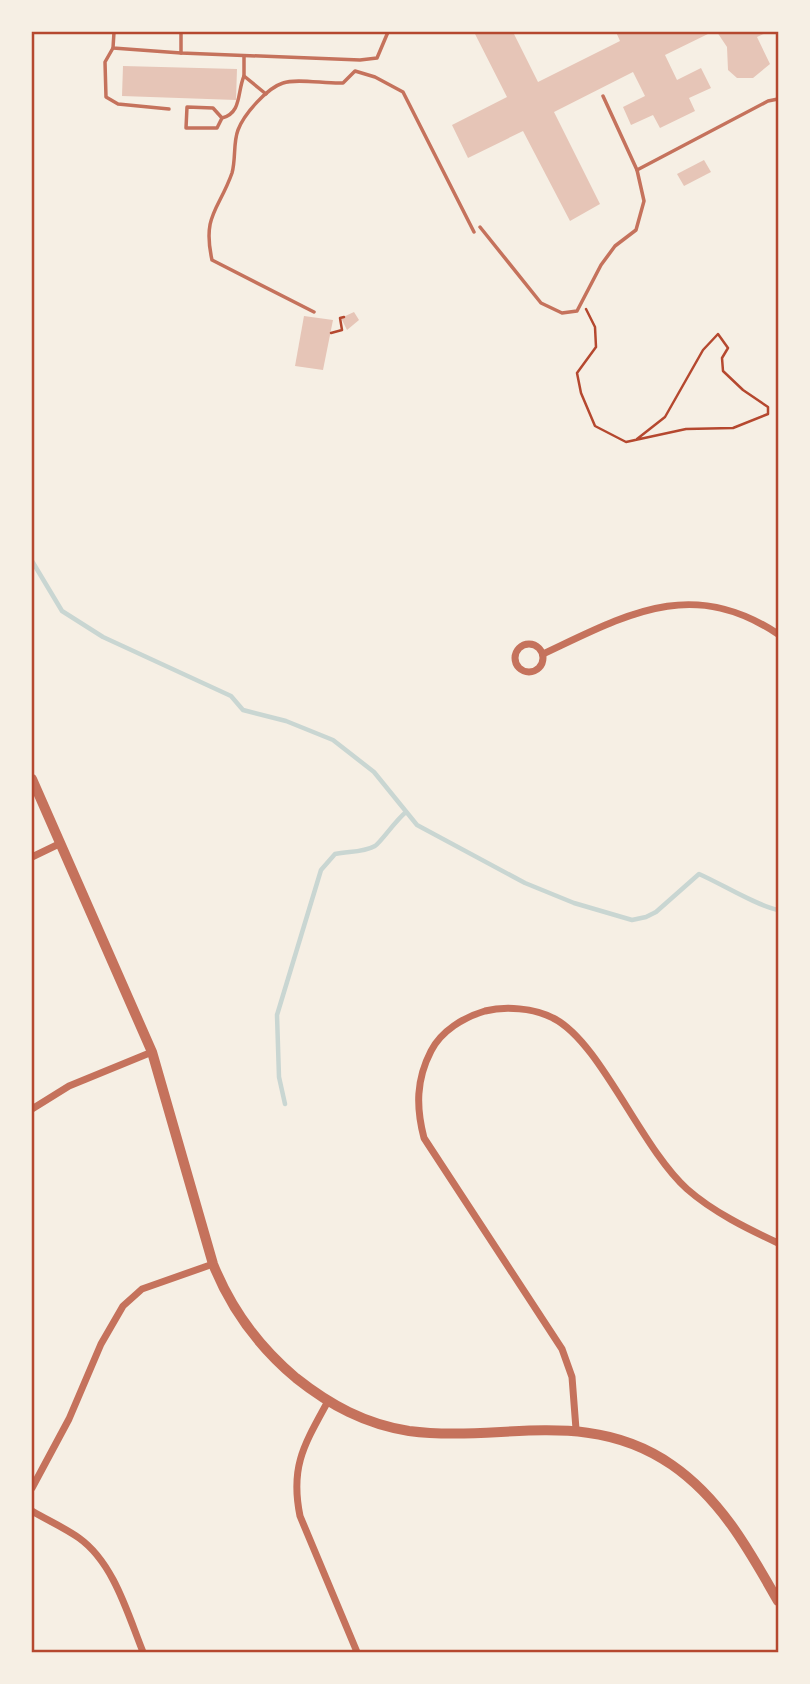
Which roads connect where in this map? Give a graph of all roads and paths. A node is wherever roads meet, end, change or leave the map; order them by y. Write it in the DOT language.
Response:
graph roads {
  1 [pos="114,32"];
  2 [pos="181,32"];
  3 [pos="388,32"];
  4 [pos="113,48"];
  5 [pos="181,54"];
  6 [pos="244,56"];
  7 [pos="244,76"];
  8 [pos="266,94"];
  9 [pos="603,96"];
  10 [pos="779,99"];
  11 [pos="169,109"];
  12 [pos="222,118"];
  13 [pos="636,170"];
  14 [pos="480,226"];
  15 [pos="474,232"];
  16 [pos="582,303"];
  17 [pos="314,312"];
  18 [pos="344,317"];
  19 [pos="331,333"];
  20 [pos="637,439"];
  21 [pos="779,634"];
  22 [pos="543,654"];
  23 [pos="32,779"];
  24 [pos="61,843"];
  25 [pos="32,857"];
  26 [pos="152,1052"];
  27 [pos="32,1109"];
  28 [pos="779,1243"];
  29 [pos="213,1264"];
  30 [pos="327,1403"];
  31 [pos="576,1429"];
  32 [pos="32,1488"];
  33 [pos="32,1511"];
  34 [pos="779,1601"];
  35 [pos="143,1653"];
  36 [pos="357,1653"];
  1 -- 4 [label="lane"];
  2 -- 5 [label="lane"];
  3 -- 6 [label="lane"];
  4 -- 5 [label="lane"];
  4 -- 11 [label="lane"];
  5 -- 6 [label="lane"];
  6 -- 7 [label="lane"];
  7 -- 8 [label="lane"];
  7 -- 12 [label="lane"];
  8 -- 15 [label="lane"];
  8 -- 17 [label="lane"];
  9 -- 13 [label="lane"];
  10 -- 13 [label="lane"];
  12 -- 12 [label="lane"];
  13 -- 16 [label="lane"];
  14 -- 16 [label="lane"];
  16 -- 20 [label="path"];
  18 -- 19 [label="path"];
  20 -- 20 [label="path"];
  21 -- 22 [label="street"];
  22 -- 22 [label="street"];
  23 -- 24 [label="street"];
  24 -- 25 [label="street"];
  24 -- 26 [label="street"];
  26 -- 27 [label="street"];
  26 -- 29 [label="street"];
  28 -- 31 [label="street"];
  29 -- 30 [label="street"];
  29 -- 32 [label="street"];
  30 -- 31 [label="street"];
  30 -- 36 [label="street"];
  31 -- 34 [label="street"];
  33 -- 35 [label="street"];
}
